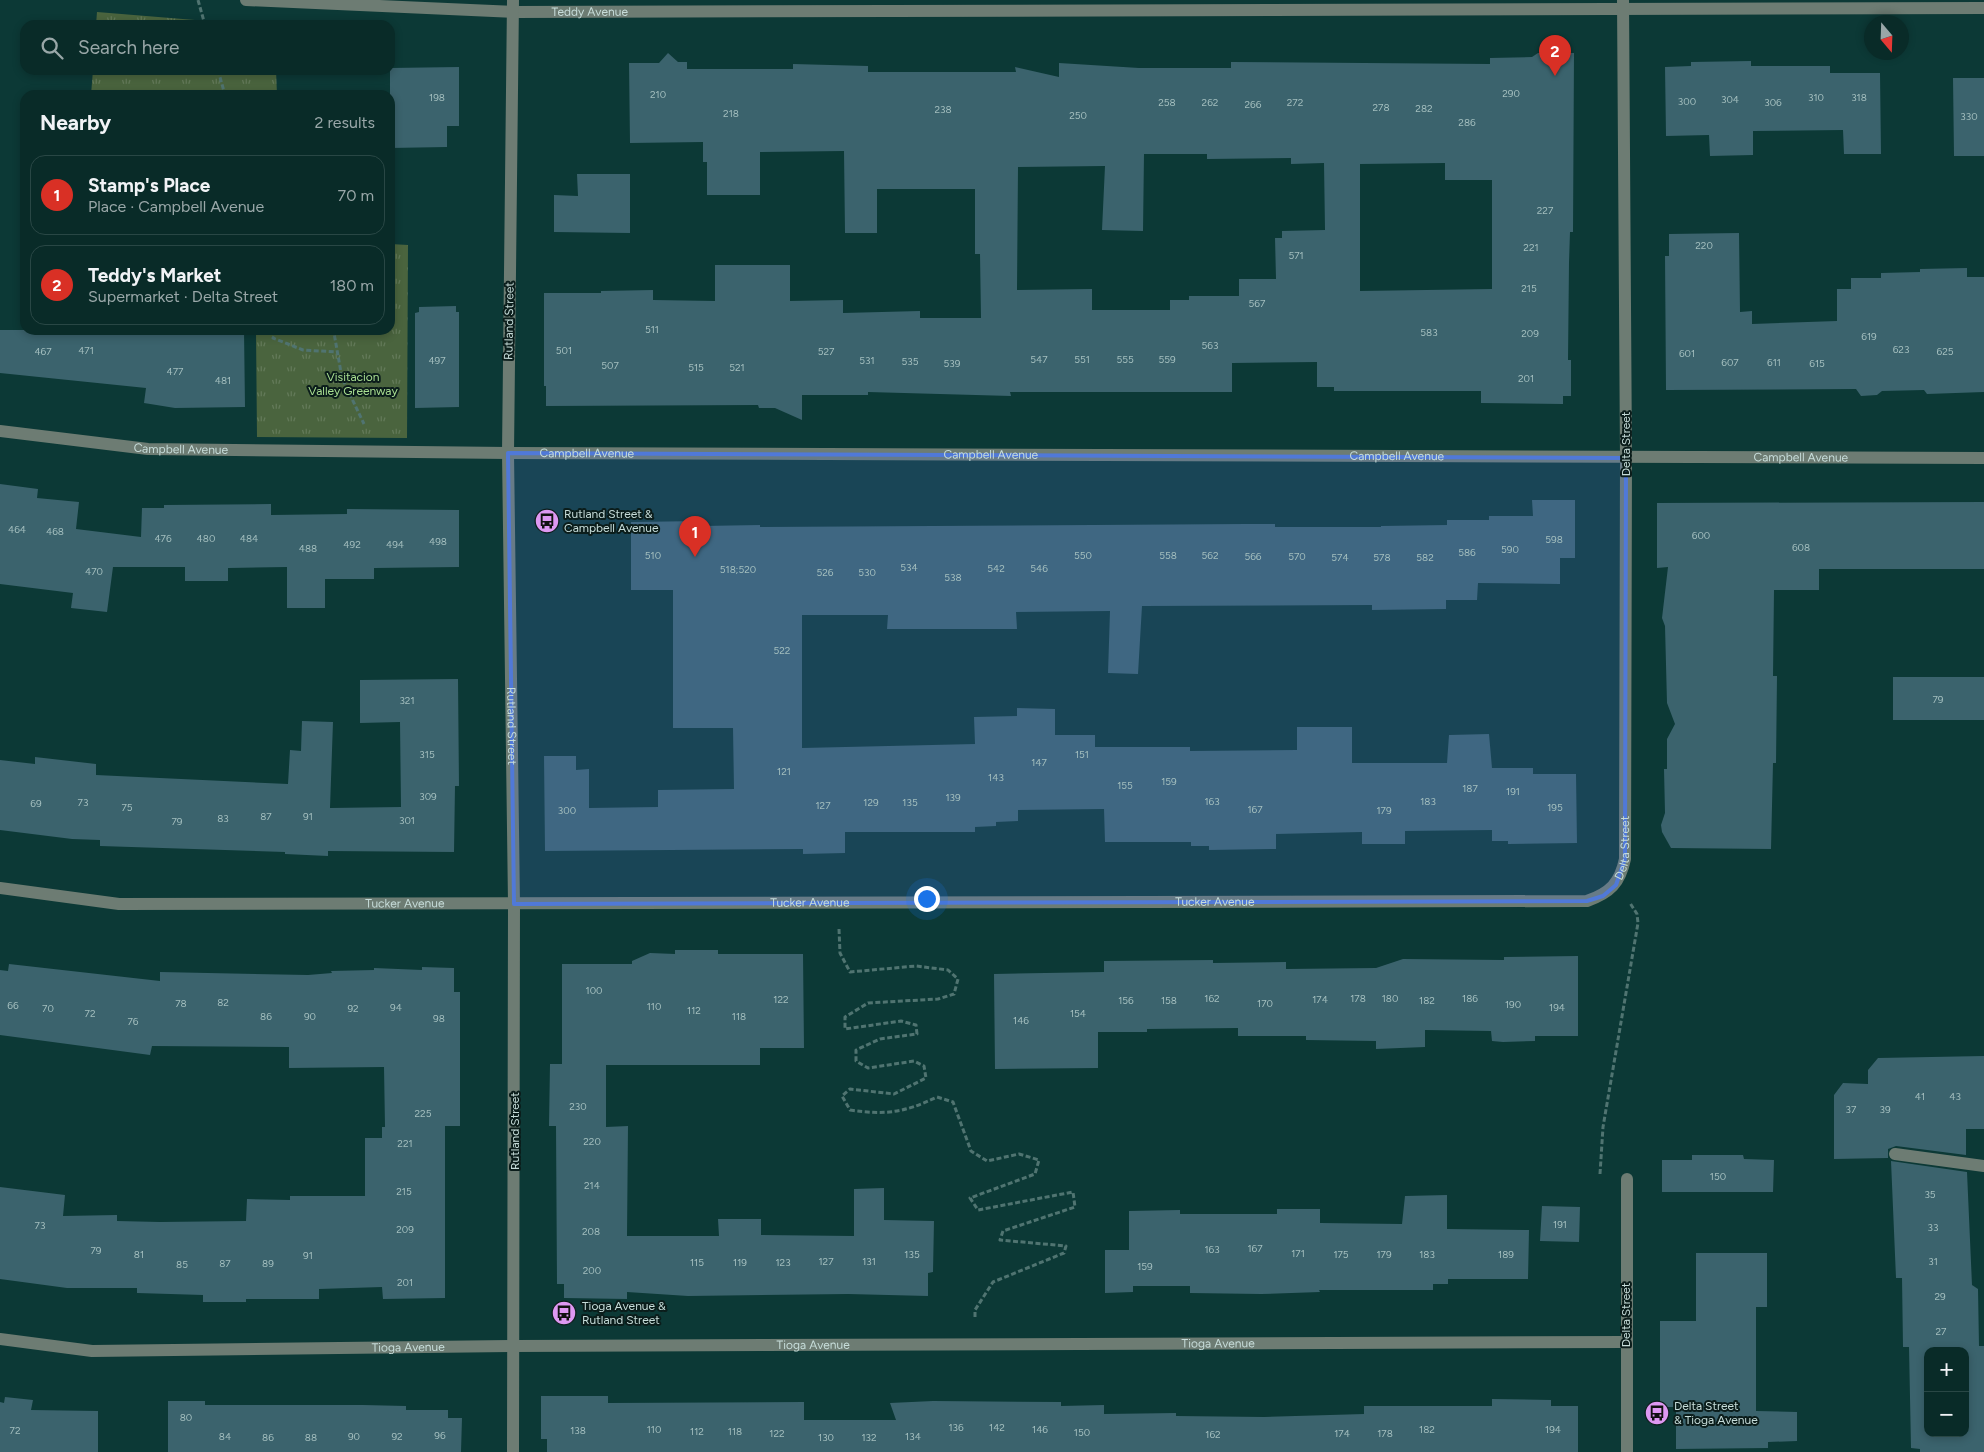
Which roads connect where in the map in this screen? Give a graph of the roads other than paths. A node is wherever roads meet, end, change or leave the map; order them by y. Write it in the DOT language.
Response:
graph roads {
  1 [pos="246,0"];
  2 [pos="1623,4"];
  3 [pos="513,6"];
  4 [pos="1984,8"];
  5 [pos="0,430"];
  6 [pos="508,453"];
  7 [pos="1626,458"];
  8 [pos="1984,458"];
  9 [pos="1616,885"];
  10 [pos="0,888"];
  11 [pos="514,904"];
  12 [pos="1895,1154"];
  13 [pos="1984,1166"];
  14 [pos="1627,1179"];
  15 [pos="0,1339"];
  16 [pos="1626,1342"];
  17 [pos="515,1346"];
  18 [pos="514,1452"];
  19 [pos="1627,1452"];
  1 -- 3 [label="street, Teddy Avenue"];
  2 -- 3 [label="street, Teddy Avenue"];
  2 -- 4 [label="street, Teddy Avenue"];
  2 -- 7 [label="street, Delta Street"];
  3 -- 6 [label="street, Rutland Street"];
  5 -- 6 [label="street, Campbell Avenue"];
  6 -- 7 [label="street, Campbell Avenue"];
  6 -- 11 [label="street, Rutland Street"];
  7 -- 8 [label="street, Campbell Avenue"];
  7 -- 9 [label="street, Delta Street"];
  9 -- 11 [label="street, Tucker Avenue"];
  10 -- 11 [label="street, Tucker Avenue"];
  11 -- 17 [label="street, Rutland Street"];
  12 -- 13 [label="street"];
  14 -- 16 [label="street, Delta Street"];
  15 -- 17 [label="street, Tioga Avenue"];
  16 -- 17 [label="street, Tioga Avenue"];
  16 -- 19 [label="street, Delta Street"];
  17 -- 18 [label="street, Rutland Street"];
}
